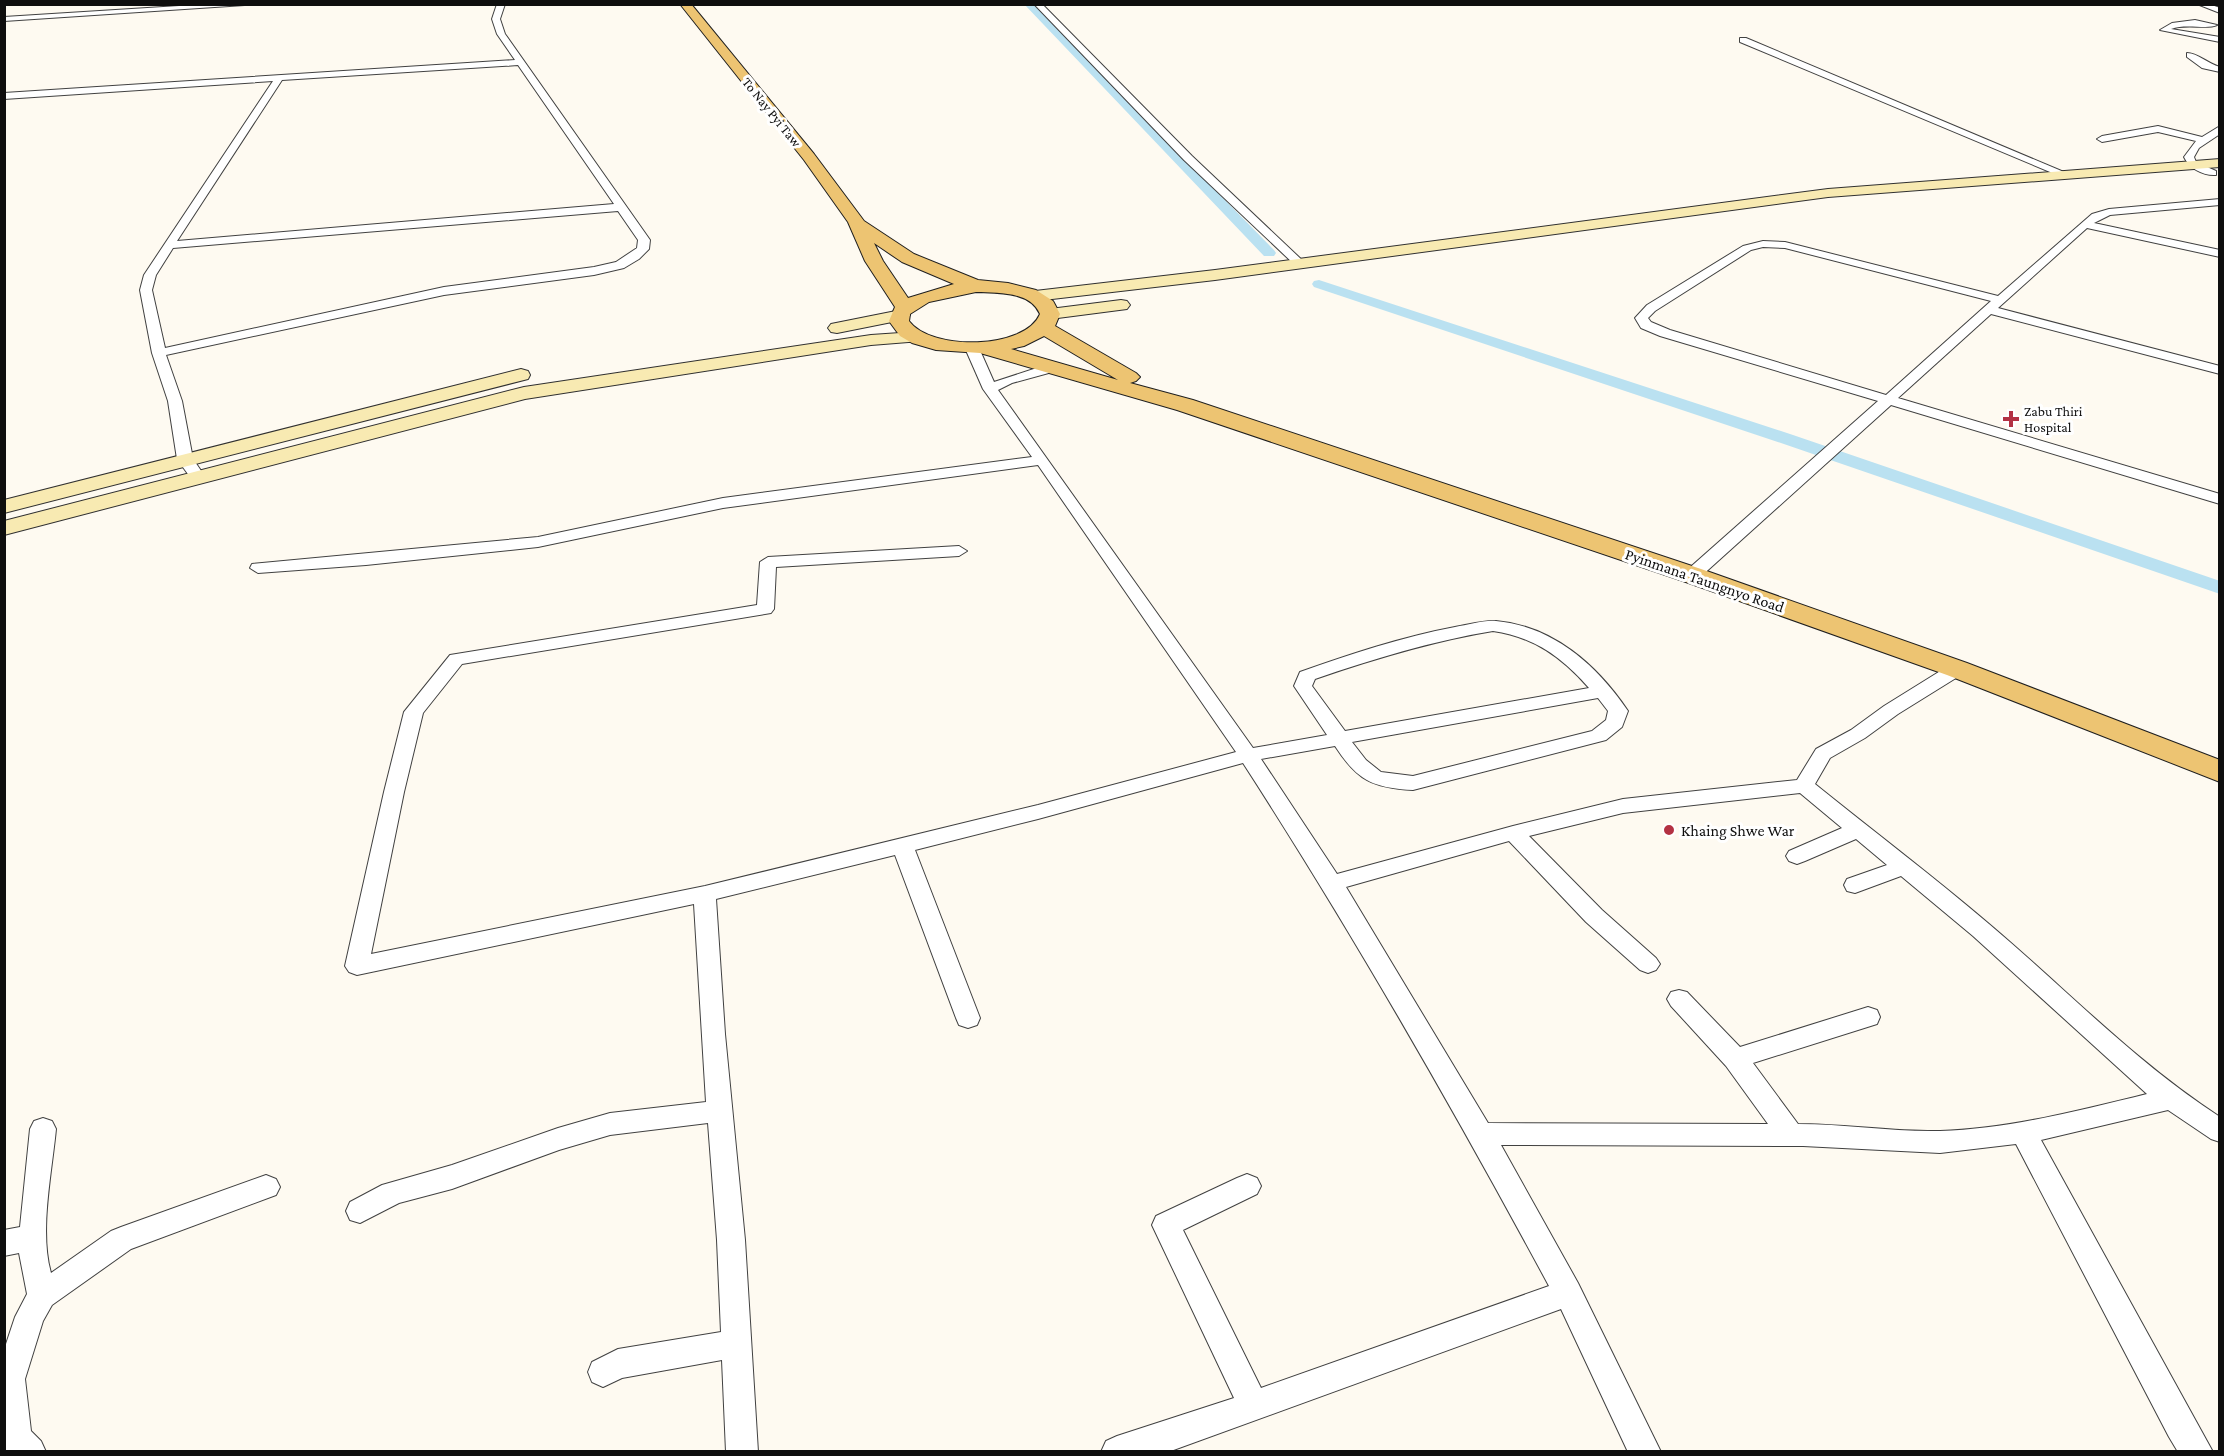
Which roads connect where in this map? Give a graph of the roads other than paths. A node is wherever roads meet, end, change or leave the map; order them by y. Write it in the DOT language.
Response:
graph roads {
  1 [pos="128,4"];
  2 [pos="258,4"];
  3 [pos="501,4"];
  4 [pos="685,4"];
  5 [pos="1037,4"];
  6 [pos="2200,4"];
  7 [pos="113,5"];
  8 [pos="203,6"];
  9 [pos="16,8"];
  10 [pos="2220,11"];
  11 [pos="4,12"];
  12 [pos="4,19"];
  13 [pos="2213,25"];
  14 [pos="1743,40"];
  15 [pos="2220,40"];
  16 [pos="2190,55"];
  17 [pos="521,62"];
  18 [pos="2220,70"];
  19 [pos="279,78"];
  20 [pos="4,96"];
  21 [pos="2220,129"];
  22 [pos="2102,139"];
  23 [pos="2203,140"];
  24 [pos="2192,164"];
  25 [pos="2217,169"];
  26 [pos="2066,175"];
  27 [pos="2220,202"];
  28 [pos="623,207"];
  29 [pos="856,222"];
  30 [pos="2085,224"];
  31 [pos="169,245"];
  32 [pos="2220,254"];
  33 [pos="1299,263"];
  34 [pos="976,286"];
  35 [pos="1186,294"];
  36 [pos="1035,296"];
  37 [pos="2000,300"];
  38 [pos="1139,302"];
  39 [pos="1989,310"];
  40 [pos="903,312"];
  41 [pos="1047,321"];
  42 [pos="915,337"];
  43 [pos="978,348"];
  44 [pos="159,353"];
  45 [pos="641,356"];
  46 [pos="573,366"];
  47 [pos="1052,368"];
  48 [pos="2220,370"];
  49 [pos="990,388"];
  50 [pos="1891,400"];
  51 [pos="1185,405"];
  52 [pos="331,423"];
  53 [pos="343,440"];
  54 [pos="185,459"];
  55 [pos="1042,460"];
  56 [pos="198,478"];
  57 [pos="2220,499"];
  58 [pos="4,507"];
  59 [pos="4,528"];
  60 [pos="959,551"];
  61 [pos="258,568"];
  62 [pos="1692,575"];
  63 [pos="1957,669"];
  64 [pos="1603,691"];
  65 [pos="1339,738"];
  66 [pos="1248,755"];
  67 [pos="2220,772"];
  68 [pos="1804,786"];
  69 [pos="1858,830"];
  70 [pos="1513,833"];
  71 [pos="902,845"];
  72 [pos="1797,856"];
  73 [pos="1903,867"];
  74 [pos="1332,883"];
  75 [pos="1855,885"];
  76 [pos="705,894"];
  77 [pos="1648,964"];
  78 [pos="1678,999"];
  79 [pos="1868,1017"];
  80 [pos="968,1018"];
  81 [pos="1735,1059"];
  82 [pos="2171,1099"];
  83 [pos="719,1111"];
  84 [pos="43,1129"];
  85 [pos="2023,1131"];
  86 [pos="2220,1131"];
  87 [pos="1481,1134"];
  88 [pos="1791,1135"];
  89 [pos="1247,1186"];
  90 [pos="266,1187"];
  91 [pos="360,1211"];
  92 [pos="33,1237"];
  93 [pos="4,1243"];
  94 [pos="1568,1293"];
  95 [pos="42,1295"];
  96 [pos="737,1343"];
  97 [pos="603,1372"];
  98 [pos="1254,1406"];
  99 [pos="30,1452"];
  100 [pos="742,1452"];
  101 [pos="1117,1452"];
  102 [pos="1645,1452"];
  103 [pos="2197,1452"];
  1 -- 7 [label="street"];
  2 -- 8 [label="street"];
  3 -- 17 [label="street"];
  4 -- 29 [label="main road, To Nay Pyi Taw"];
  5 -- 33 [label="street"];
  6 -- 10 [label="street"];
  7 -- 11 [label="street"];
  8 -- 12 [label="street"];
  9 -- 11 [label="street"];
  13 -- 15 [label="street"];
  14 -- 26 [label="street"];
  16 -- 18 [label="street"];
  17 -- 19 [label="street"];
  17 -- 28 [label="street"];
  19 -- 20 [label="street"];
  19 -- 31 [label="street"];
  21 -- 23 [label="street"];
  22 -- 23 [label="street"];
  23 -- 24 [label="street"];
  24 -- 25 [label="main road"];
  24 -- 26 [label="main road"];
  25 -- 35 [label="main road"];
  26 -- 33 [label="main road"];
  27 -- 30 [label="street"];
  28 -- 31 [label="street"];
  28 -- 44 [label="street"];
  29 -- 34 [label="main road"];
  29 -- 40 [label="main road"];
  30 -- 32 [label="street"];
  30 -- 37 [label="street"];
  31 -- 44 [label="street"];
  33 -- 36 [label="main road"];
  34 -- 36 [label="main road"];
  34 -- 40 [label="main road"];
  36 -- 41 [label="main road"];
  37 -- 39 [label="street"];
  37 -- 50 [label="street"];
  38 -- 41 [label="main road"];
  39 -- 48 [label="street"];
  39 -- 50 [label="street"];
  40 -- 42 [label="main road"];
  40 -- 45 [label="main road"];
  41 -- 43 [label="main road"];
  41 -- 51 [label="main road"];
  42 -- 43 [label="main road"];
  42 -- 53 [label="main road"];
  43 -- 47 [label="main road"];
  43 -- 49 [label="street"];
  44 -- 54 [label="street"];
  46 -- 52 [label="main road"];
  47 -- 49 [label="street"];
  47 -- 51 [label="main road"];
  49 -- 55 [label="street"];
  50 -- 57 [label="street"];
  50 -- 62 [label="street"];
  51 -- 62 [label="main road, Pyinmana Taungnyo Road"];
  52 -- 53 [label="street"];
  52 -- 54 [label="main road"];
  53 -- 56 [label="main road"];
  54 -- 56 [label="street"];
  54 -- 58 [label="main road"];
  55 -- 61 [label="street"];
  55 -- 66 [label="street"];
  56 -- 59 [label="main road"];
  60 -- 76 [label="street"];
  62 -- 63 [label="main road, Pyinmana Taungnyo Road"];
  63 -- 67 [label="main road, Pyinmana Taungnyo Road"];
  63 -- 68 [label="street"];
  64 -- 65 [label="street"];
  64 -- 65 [label="street"];
  64 -- 65 [label="street"];
  65 -- 66 [label="street"];
  66 -- 71 [label="street"];
  66 -- 74 [label="street"];
  68 -- 69 [label="street"];
  68 -- 70 [label="street"];
  69 -- 72 [label="street"];
  69 -- 73 [label="street"];
  70 -- 74 [label="street"];
  70 -- 77 [label="street"];
  71 -- 76 [label="street"];
  71 -- 80 [label="street"];
  73 -- 75 [label="street"];
  73 -- 82 [label="street"];
  74 -- 87 [label="street"];
  76 -- 83 [label="street"];
  78 -- 81 [label="street"];
  79 -- 81 [label="street"];
  81 -- 88 [label="street"];
  82 -- 85 [label="street"];
  82 -- 86 [label="street"];
  83 -- 91 [label="street"];
  83 -- 96 [label="street"];
  84 -- 92 [label="street"];
  85 -- 88 [label="street"];
  85 -- 103 [label="street"];
  87 -- 88 [label="street"];
  87 -- 94 [label="street"];
  89 -- 98 [label="street"];
  90 -- 95 [label="street"];
  92 -- 93 [label="street"];
  92 -- 95 [label="street"];
  94 -- 98 [label="street"];
  94 -- 102 [label="street"];
  95 -- 99 [label="street"];
  96 -- 97 [label="street"];
  96 -- 100 [label="street"];
  98 -- 101 [label="street"];
}
